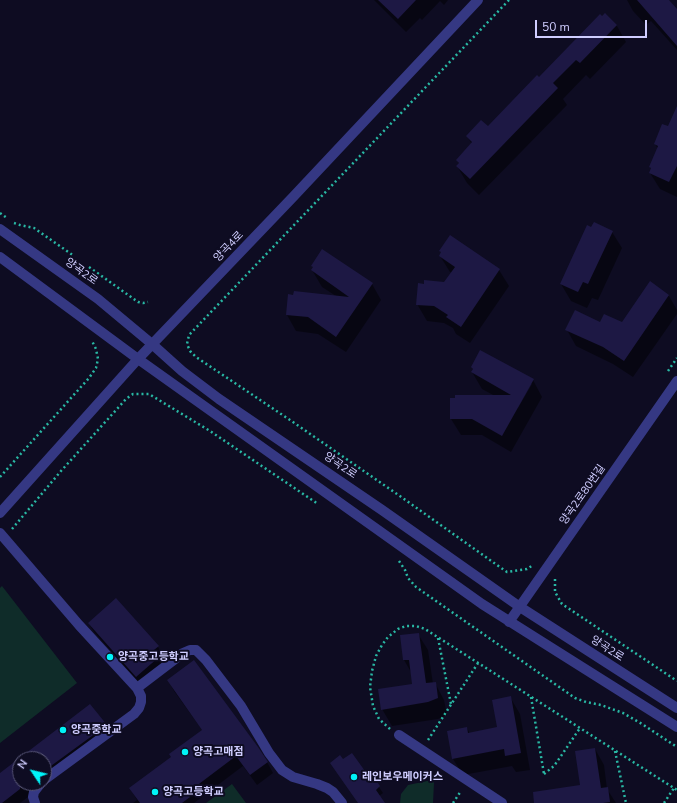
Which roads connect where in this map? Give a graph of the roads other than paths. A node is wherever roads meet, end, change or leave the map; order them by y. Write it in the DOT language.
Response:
graph roads {
  1 [pos="478,0"];
  2 [pos="0,229"];
  3 [pos="0,257"];
  4 [pos="152,344"];
  5 [pos="138,359"];
  6 [pos="677,381"];
  7 [pos="0,513"];
  8 [pos="2,535"];
  9 [pos="520,607"];
  10 [pos="509,622"];
  11 [pos="137,688"];
  12 [pos="677,708"];
  13 [pos="677,727"];
  14 [pos="399,735"];
  15 [pos="52,774"];
  16 [pos="35,791"];
  17 [pos="35,803"];
  18 [pos="342,803"];
  19 [pos="502,803"];
  1 -- 4 [label="street, 양곡4로"];
  2 -- 4 [label="street, 양곡2로"];
  3 -- 5 [label="street"];
  4 -- 5 [label="street, 양곡4로"];
  4 -- 9 [label="street, 양곡2로"];
  5 -- 7 [label="street, 양곡4로"];
  5 -- 10 [label="street"];
  6 -- 9 [label="street, 양곡2로80번길"];
  8 -- 11 [label="street"];
  9 -- 10 [label="street, 양곡2로80번길"];
  9 -- 12 [label="street, 양곡2로"];
  10 -- 13 [label="street"];
  11 -- 15 [label="street"];
  11 -- 18 [label="street"];
  14 -- 19 [label="street"];
  16 -- 17 [label="street"];
}
